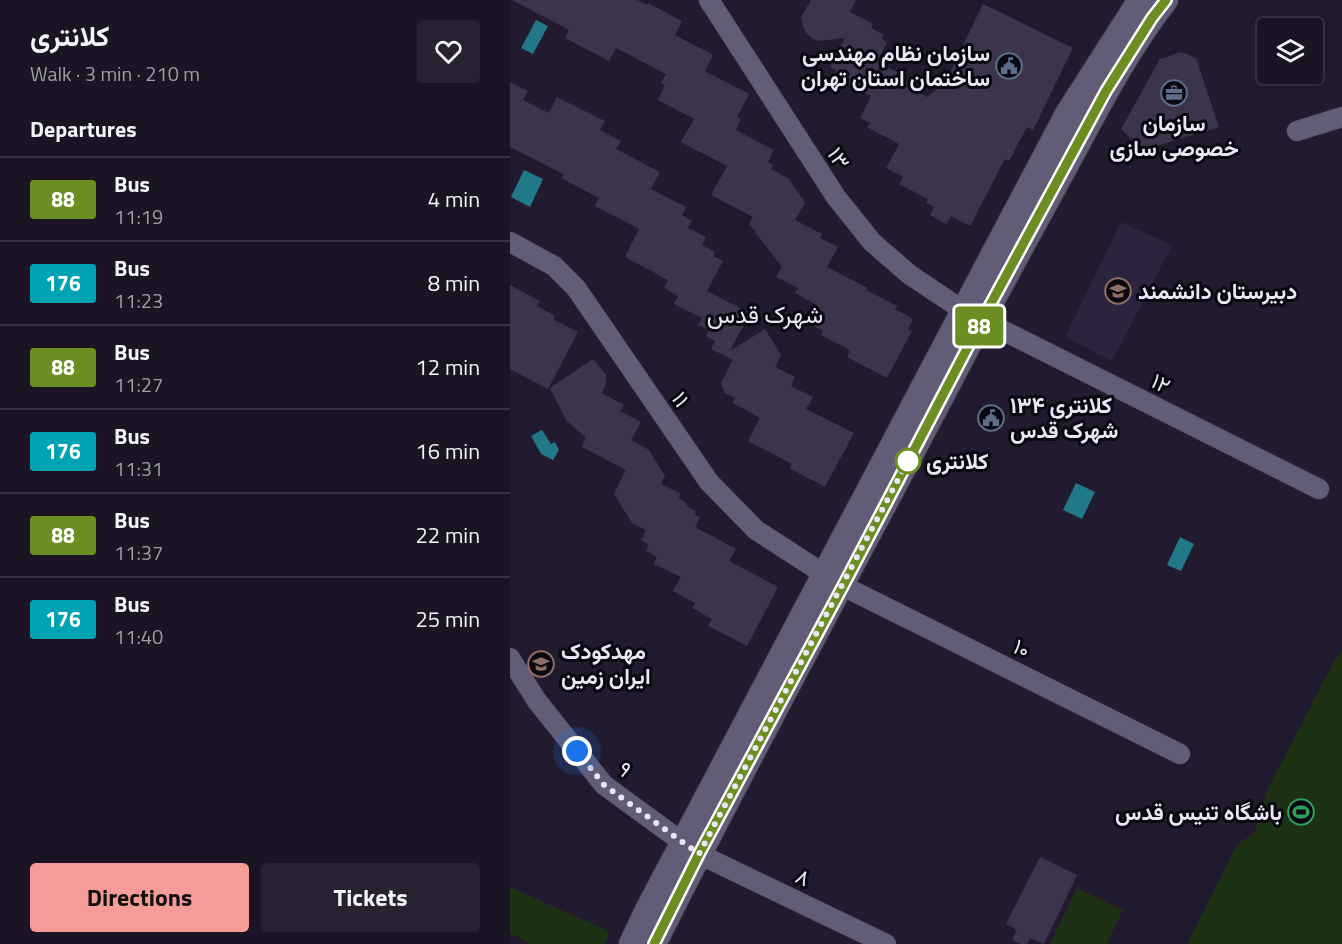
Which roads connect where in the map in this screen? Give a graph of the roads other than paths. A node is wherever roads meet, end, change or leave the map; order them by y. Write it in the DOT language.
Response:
graph roads {
  1 [pos="709,0"];
  2 [pos="1140,0"];
  3 [pos="1166,0"];
  4 [pos="1342,117"];
  5 [pos="1297,131"];
  6 [pos="1069,135"];
  7 [pos="510,242"];
  8 [pos="973,315"];
  9 [pos="1319,489"];
  10 [pos="833,580"];
  11 [pos="510,658"];
  12 [pos="1180,753"];
  13 [pos="691,848"];
  14 [pos="631,944"];
  15 [pos="654,944"];
  16 [pos="886,944"];
  1 -- 8 [label="street, ۱۳"];
  2 -- 6 [label="street"];
  3 -- 6 [label="street"];
  4 -- 5 [label="street"];
  6 -- 8 [label="street"];
  7 -- 10 [label="street, ۱۱"];
  8 -- 9 [label="street, ۱۲"];
  8 -- 10 [label="street"];
  10 -- 12 [label="street, ۱۰"];
  10 -- 13 [label="street"];
  11 -- 13 [label="street, ۹"];
  13 -- 14 [label="street"];
  13 -- 15 [label="street"];
  13 -- 16 [label="street, ۸"];
}
